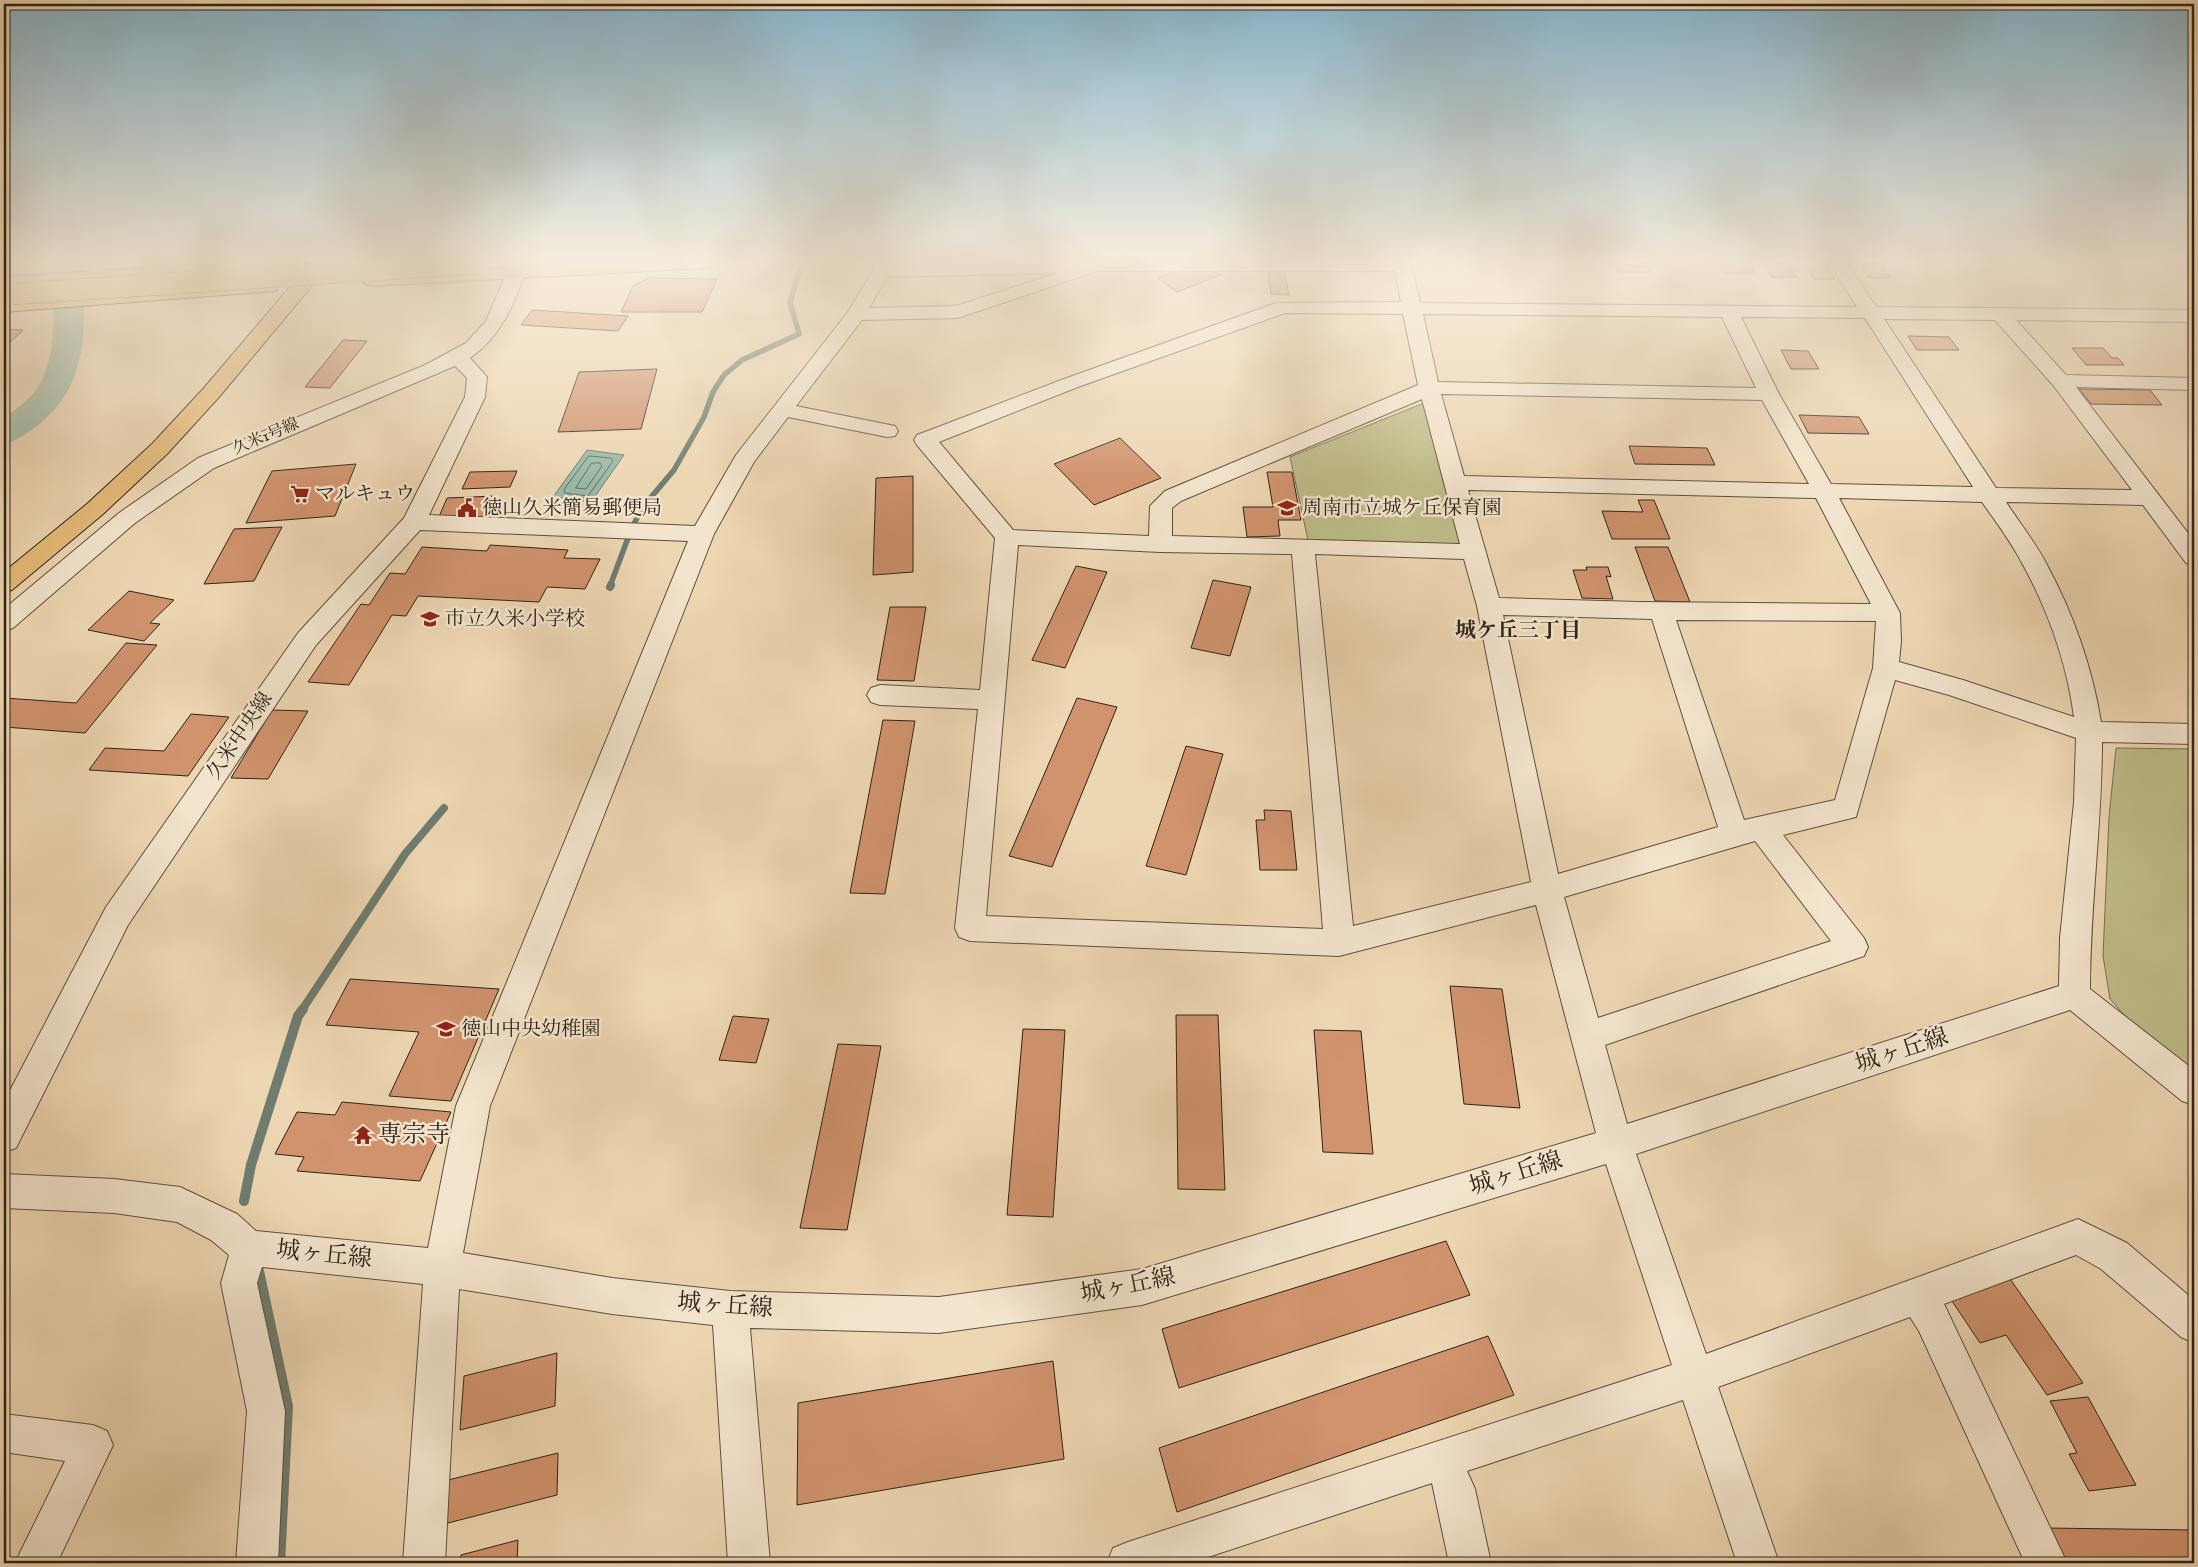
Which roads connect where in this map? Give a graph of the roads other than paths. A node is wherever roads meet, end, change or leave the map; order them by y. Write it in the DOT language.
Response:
graph roads {
  1 [pos="235,336"];
  2 [pos="258,336"];
  3 [pos="484,336"];
  4 [pos="839,336"];
  5 [pos="1200,336"];
  6 [pos="1418,336"];
  7 [pos="1741,336"];
  8 [pos="1887,336"];
  9 [pos="2020,336"];
  10 [pos="457,356"];
  11 [pos="2060,381"];
  12 [pos="2194,384"];
  13 [pos="1429,388"];
  14 [pos="1769,394"];
  15 [pos="782,410"];
  16 [pos="887,431"];
  17 [pos="1456,483"];
  18 [pos="1822,489"];
  19 [pos="1989,495"];
  20 [pos="2148,498"];
  21 [pos="414,522"];
  22 [pos="702,534"];
  23 [pos="1007,537"];
  24 [pos="1160,544"];
  25 [pos="1303,546"];
  26 [pos="1474,552"];
  27 [pos="2194,557"];
  28 [pos="4,559"];
  29 [pos="4,584"];
  30 [pos="1489,606"];
  31 [pos="1661,610"];
  32 [pos="1888,613"];
  33 [pos="4,622"];
  34 [pos="1886,668"];
  35 [pos="880,695"];
  36 [pos="992,700"];
  37 [pos="2089,732"];
  38 [pos="2194,734"];
  39 [pos="1748,831"];
  40 [pos="1547,890"];
  41 [pos="1338,942"];
  42 [pos="2074,995"];
  43 [pos="1587,1036"];
  44 [pos="2194,1090"];
  45 [pos="4,1136"];
  46 [pos="1616,1144"];
  47 [pos="4,1191"];
  48 [pos="249,1248"];
  49 [pos="442,1268"];
  50 [pos="1918,1296"];
  51 [pos="730,1309"];
  52 [pos="2194,1324"];
  53 [pos="1694,1377"];
  54 [pos="4,1433"];
  55 [pos="1442,1460"];
  56 [pos="36,1563"];
  57 [pos="257,1563"];
  58 [pos="424,1563"];
  59 [pos="749,1563"];
  60 [pos="1128,1563"];
  61 [pos="1470,1563"];
  62 [pos="1758,1563"];
  63 [pos="2046,1563"];
  1 -- 28 [label="highway"];
  2 -- 29 [label="highway"];
  3 -- 10 [label="street, 久米1号線"];
  4 -- 15 [label="street"];
  5 -- 23 [label="street"];
  6 -- 13 [label="street"];
  7 -- 14 [label="street"];
  8 -- 19 [label="street"];
  9 -- 11 [label="street"];
  10 -- 21 [label="street, 久米中央線"];
  10 -- 33 [label="street, 久米1号線"];
  11 -- 12 [label="street"];
  11 -- 20 [label="street"];
  13 -- 14 [label="street"];
  13 -- 17 [label="street"];
  13 -- 24 [label="street"];
  14 -- 18 [label="street"];
  15 -- 16 [label="street"];
  15 -- 22 [label="street"];
  17 -- 18 [label="street"];
  17 -- 26 [label="street"];
  18 -- 19 [label="street"];
  18 -- 32 [label="street"];
  19 -- 20 [label="street"];
  19 -- 37 [label="street"];
  20 -- 27 [label="street"];
  21 -- 22 [label="street"];
  21 -- 45 [label="street, 久米中央線"];
  22 -- 49 [label="street"];
  23 -- 24 [label="street"];
  23 -- 36 [label="street"];
  24 -- 25 [label="street"];
  25 -- 26 [label="street"];
  25 -- 41 [label="street"];
  26 -- 30 [label="street"];
  30 -- 31 [label="street"];
  30 -- 40 [label="street"];
  31 -- 32 [label="street"];
  31 -- 39 [label="street"];
  32 -- 34 [label="street"];
  34 -- 37 [label="street"];
  34 -- 39 [label="street"];
  35 -- 36 [label="street"];
  36 -- 41 [label="street"];
  37 -- 38 [label="street"];
  37 -- 42 [label="street"];
  39 -- 40 [label="street"];
  39 -- 43 [label="street"];
  40 -- 41 [label="street"];
  40 -- 43 [label="street"];
  42 -- 44 [label="street"];
  42 -- 46 [label="street, 城ヶ丘線"];
  43 -- 46 [label="street"];
  46 -- 51 [label="street, 城ヶ丘線"];
  46 -- 53 [label="street"];
  47 -- 48 [label="street, 城ヶ丘線"];
  48 -- 49 [label="street, 城ヶ丘線"];
  48 -- 57 [label="street"];
  49 -- 51 [label="street, 城ヶ丘線"];
  49 -- 58 [label="street"];
  50 -- 52 [label="street"];
  50 -- 53 [label="street"];
  50 -- 63 [label="street"];
  51 -- 59 [label="street"];
  53 -- 55 [label="street"];
  53 -- 62 [label="street"];
  54 -- 56 [label="street"];
  55 -- 60 [label="street"];
  55 -- 61 [label="street"];
}
